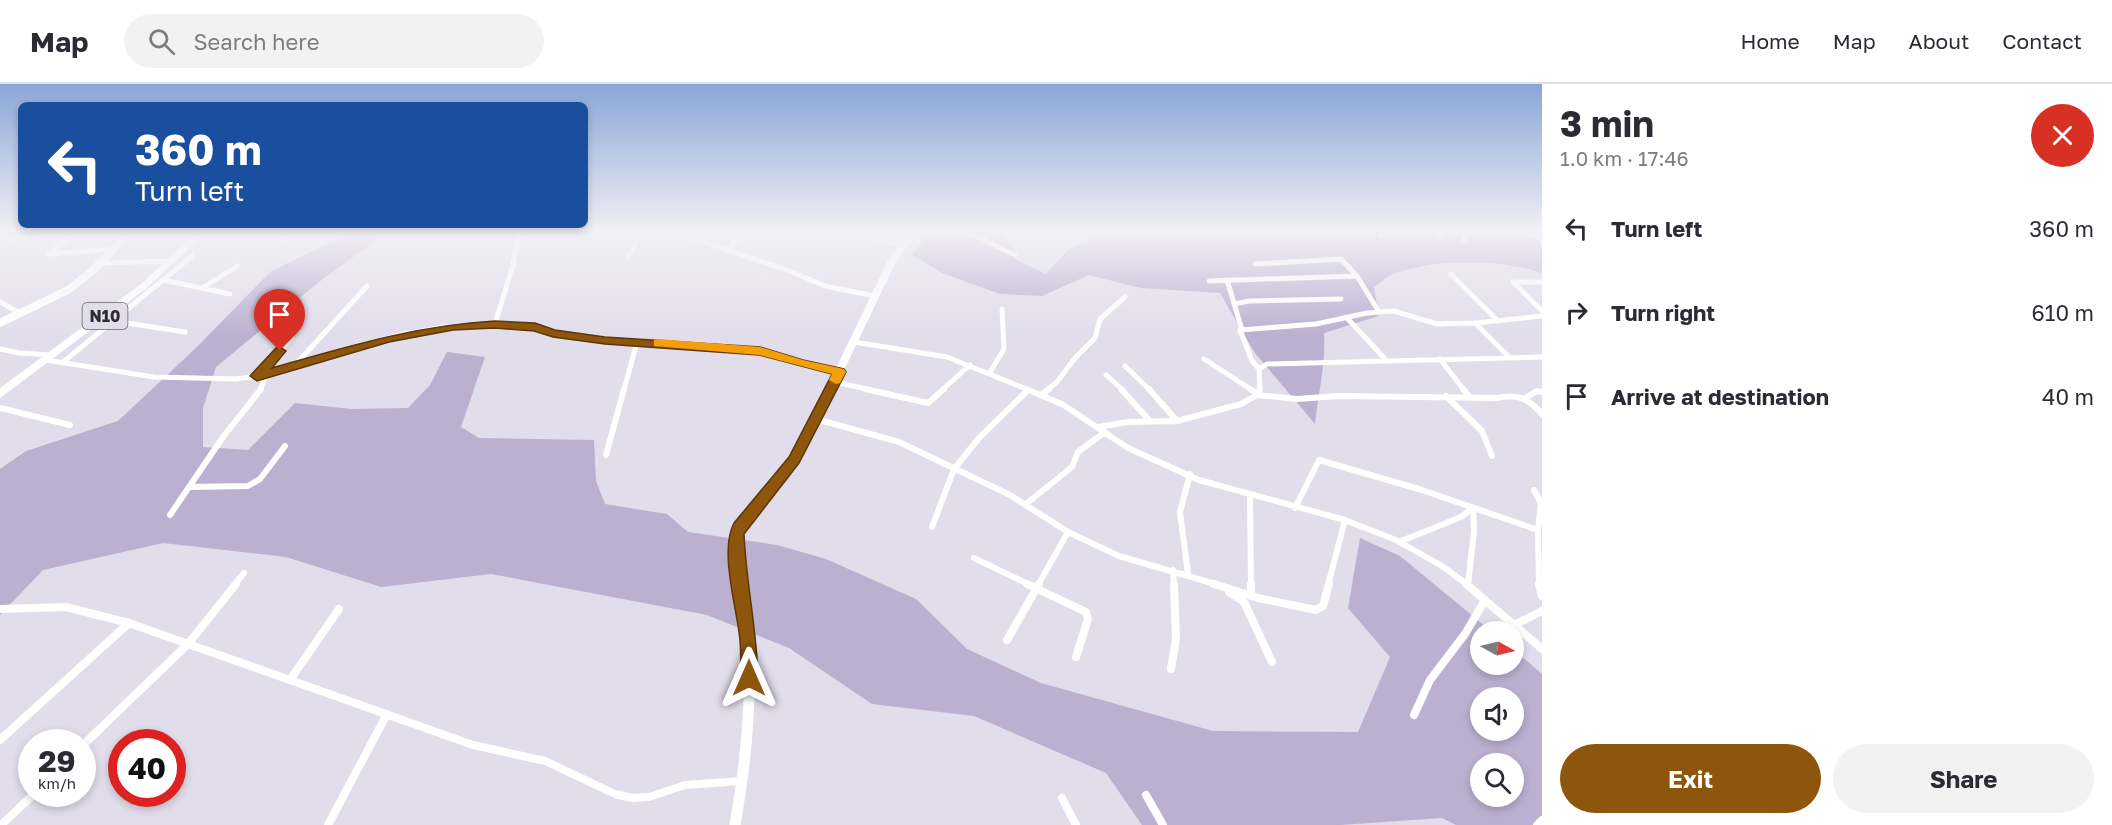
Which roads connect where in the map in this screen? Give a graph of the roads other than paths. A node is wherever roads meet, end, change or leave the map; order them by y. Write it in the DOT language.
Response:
graph roads {
  1 [pos="97,266"];
  2 [pos="167,266"];
  3 [pos="180,266"];
  4 [pos="237,266"];
  5 [pos="513,266"];
  6 [pos="771,266"];
  7 [pos="890,266"];
  8 [pos="1347,266"];
  9 [pos="1451,274"];
  10 [pos="1357,276"];
  11 [pos="163,280"];
  12 [pos="1209,280"];
  13 [pos="1227,280"];
  14 [pos="1542,282"];
  15 [pos="367,286"];
  16 [pos="202,288"];
  17 [pos="230,294"];
  18 [pos="875,296"];
  19 [pos="1125,297"];
  20 [pos="1341,298"];
  21 [pos="0,302"];
  22 [pos="1234,304"];
  23 [pos="1002,309"];
  24 [pos="1542,311"];
  25 [pos="1379,312"];
  26 [pos="22,314"];
  27 [pos="1542,316"];
  28 [pos="1347,318"];
  29 [pos="1497,320"];
  30 [pos="114,321"];
  31 [pos="0,323"];
  32 [pos="1474,323"];
  33 [pos="495,324"];
  34 [pos="1242,330"];
  35 [pos="184,332"];
  36 [pos="292,338"];
  37 [pos="637,342"];
  38 [pos="854,342"];
  39 [pos="0,349"];
  40 [pos="50,357"];
  41 [pos="1542,357"];
  42 [pos="1510,358"];
  43 [pos="1204,359"];
  44 [pos="1440,359"];
  45 [pos="1387,361"];
  46 [pos="62,363"];
  47 [pos="295,365"];
  48 [pos="970,365"];
  49 [pos="1125,366"];
  50 [pos="1259,369"];
  51 [pos="840,372"];
  52 [pos="989,374"];
  53 [pos="1106,375"];
  54 [pos="257,376"];
  55 [pos="835,382"];
  56 [pos="1028,390"];
  57 [pos="1542,392"];
  58 [pos="0,394"];
  59 [pos="1257,394"];
  60 [pos="1041,395"];
  61 [pos="1446,396"];
  62 [pos="1469,396"];
  63 [pos="1527,397"];
  64 [pos="0,408"];
  65 [pos="1542,414"];
  66 [pos="816,419"];
  67 [pos="1150,421"];
  68 [pos="1177,421"];
  69 [pos="70,425"];
  70 [pos="1098,427"];
  71 [pos="1105,432"];
  72 [pos="285,446"];
  73 [pos="606,455"];
  74 [pos="1492,456"];
  75 [pos="954,469"];
  76 [pos="1190,474"];
  77 [pos="189,487"];
  78 [pos="1534,490"];
  79 [pos="1250,495"];
  80 [pos="1026,504"];
  81 [pos="1295,508"];
  82 [pos="1473,508"];
  83 [pos="170,515"];
  84 [pos="1345,520"];
  85 [pos="932,527"];
  86 [pos="1538,530"];
  87 [pos="1068,532"];
  88 [pos="1399,542"];
  89 [pos="974,558"];
  90 [pos="1173,570"];
  91 [pos="244,573"];
  92 [pos="1188,574"];
  93 [pos="1468,585"];
  94 [pos="1223,588"];
  95 [pos="1037,589"];
  96 [pos="1251,596"];
  97 [pos="1542,596"];
  98 [pos="1485,600"];
  99 [pos="0,609"];
  100 [pos="339,609"];
  101 [pos="1542,611"];
  102 [pos="1509,621"];
  103 [pos="1522,621"];
  104 [pos="129,623"];
  105 [pos="1524,634"];
  106 [pos="1007,640"];
  107 [pos="188,644"];
  108 [pos="1542,649"];
  109 [pos="1076,657"];
  110 [pos="1272,662"];
  111 [pos="1171,669"];
  112 [pos="290,680"];
  113 [pos="387,714"];
  114 [pos="1414,715"];
  115 [pos="96,733"];
  116 [pos="0,740"];
  117 [pos="742,781"];
  118 [pos="1146,795"];
  119 [pos="1062,798"];
  120 [pos="20,807"];
  121 [pos="1542,820"];
  122 [pos="1,825"];
  123 [pos="328,825"];
  124 [pos="735,825"];
  125 [pos="1076,825"];
  126 [pos="1163,825"];
  127 [pos="1536,825"];
  1 -- 26 [label="street"];
  2 -- 40 [label="highway, N10"];
  3 -- 11 [label="street"];
  4 -- 16 [label="street"];
  5 -- 33 [label="street"];
  6 -- 18 [label="street"];
  7 -- 18 [label="street"];
  8 -- 10 [label="street"];
  9 -- 29 [label="street"];
  10 -- 13 [label="street"];
  10 -- 25 [label="street"];
  11 -- 16 [label="street"];
  11 -- 30 [label="street"];
  12 -- 13 [label="street"];
  13 -- 22 [label="street"];
  14 -- 24 [label="street"];
  15 -- 47 [label="street"];
  16 -- 17 [label="street"];
  18 -- 38 [label="street"];
  19 -- 60 [label="street"];
  20 -- 22 [label="street"];
  21 -- 26 [label="street"];
  22 -- 34 [label="street"];
  23 -- 52 [label="street"];
  25 -- 28 [label="street"];
  25 -- 32 [label="street"];
  26 -- 31 [label="street"];
  27 -- 29 [label="street"];
  28 -- 34 [label="street"];
  28 -- 45 [label="street"];
  29 -- 32 [label="street"];
  30 -- 35 [label="street"];
  30 -- 46 [label="street"];
  32 -- 42 [label="street"];
  33 -- 37 [label="street"];
  33 -- 47 [label="street"];
  34 -- 50 [label="street"];
  36 -- 54 [label="street"];
  37 -- 51 [label="street"];
  37 -- 73 [label="street"];
  38 -- 48 [label="street"];
  38 -- 51 [label="street"];
  39 -- 40 [label="street"];
  40 -- 46 [label="street"];
  40 -- 58 [label="highway, N10"];
  41 -- 42 [label="street"];
  42 -- 44 [label="street"];
  43 -- 59 [label="street"];
  44 -- 45 [label="street"];
  44 -- 62 [label="street"];
  45 -- 50 [label="street"];
  46 -- 54 [label="street"];
  47 -- 54 [label="street"];
  48 -- 52 [label="street"];
  48 -- 55 [label="street"];
  49 -- 68 [label="street"];
  50 -- 59 [label="street"];
  51 -- 55 [label="street"];
  52 -- 56 [label="street"];
  53 -- 67 [label="street"];
  54 -- 77 [label="street"];
  55 -- 66 [label="street"];
  56 -- 60 [label="street"];
  56 -- 75 [label="street"];
  57 -- 63 [label="street"];
  59 -- 61 [label="street"];
  59 -- 68 [label="street"];
  60 -- 70 [label="street"];
  61 -- 62 [label="street"];
  61 -- 74 [label="street"];
  62 -- 63 [label="street"];
  63 -- 65 [label="street"];
  64 -- 69 [label="street"];
  66 -- 75 [label="street"];
  66 -- 117 [label="street"];
  67 -- 68 [label="street"];
  67 -- 70 [label="street"];
  70 -- 71 [label="street"];
  71 -- 76 [label="street"];
  71 -- 80 [label="street"];
  72 -- 77 [label="street"];
  75 -- 80 [label="street"];
  75 -- 85 [label="street"];
  76 -- 79 [label="street"];
  76 -- 92 [label="street"];
  77 -- 83 [label="street"];
  78 -- 86 [label="street"];
  79 -- 81 [label="street"];
  79 -- 96 [label="street"];
  80 -- 87 [label="street"];
  81 -- 82 [label="street"];
  81 -- 84 [label="street"];
  82 -- 86 [label="street"];
  82 -- 88 [label="street"];
  82 -- 93 [label="street"];
  84 -- 88 [label="street"];
  84 -- 96 [label="street"];
  86 -- 97 [label="street"];
  87 -- 90 [label="street"];
  87 -- 95 [label="street"];
  88 -- 93 [label="street"];
  89 -- 95 [label="street"];
  90 -- 92 [label="street"];
  90 -- 111 [label="street"];
  91 -- 107 [label="street"];
  92 -- 94 [label="street"];
  93 -- 98 [label="street"];
  94 -- 96 [label="street"];
  94 -- 110 [label="street"];
  95 -- 106 [label="street"];
  95 -- 109 [label="street"];
  98 -- 102 [label="street"];
  98 -- 114 [label="street"];
  99 -- 104 [label="street"];
  100 -- 112 [label="street"];
  101 -- 103 [label="street"];
  104 -- 107 [label="street"];
  104 -- 116 [label="street"];
  105 -- 108 [label="street"];
  107 -- 112 [label="street"];
  107 -- 115 [label="street"];
  112 -- 113 [label="street"];
  113 -- 117 [label="street"];
  113 -- 123 [label="street"];
  117 -- 124 [label="street"];
  118 -- 126 [label="street"];
  119 -- 125 [label="street"];
  120 -- 122 [label="street"];
  121 -- 127 [label="street"];
}
